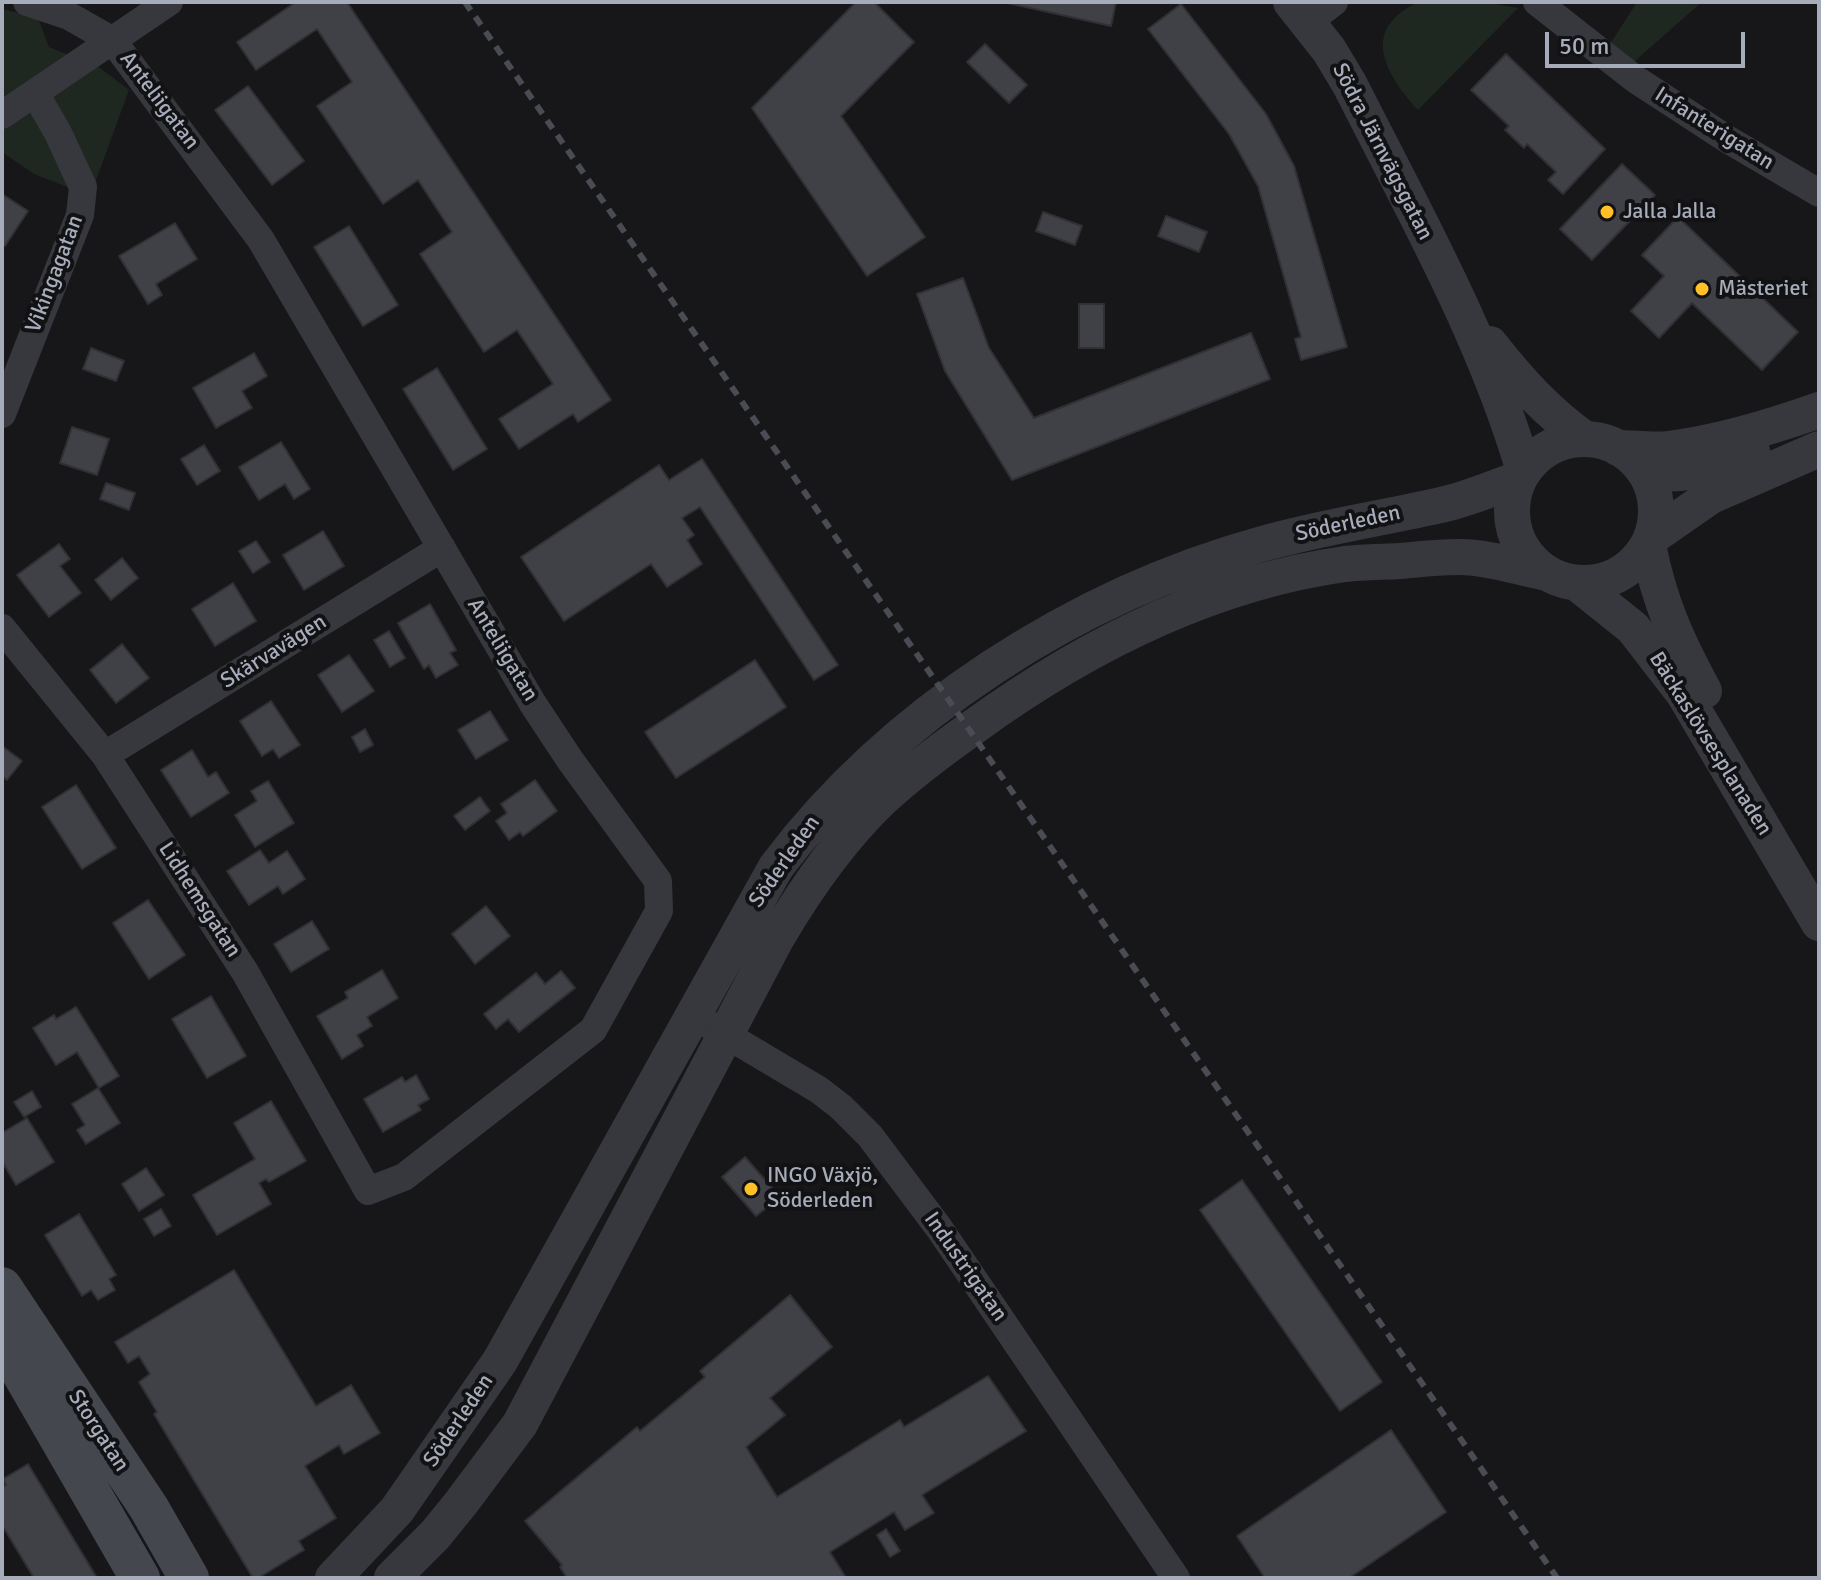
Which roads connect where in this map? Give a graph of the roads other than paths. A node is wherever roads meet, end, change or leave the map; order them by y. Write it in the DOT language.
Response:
graph roads {
  1 [pos="27,2"];
  2 [pos="169,2"];
  3 [pos="1537,2"];
  4 [pos="1311,8"];
  5 [pos="113,41"];
  6 [pos="35,93"];
  7 [pos="2,115"];
  8 [pos="1819,193"];
  9 [pos="1462,308"];
  10 [pos="1819,410"];
  11 [pos="2,414"];
  12 [pos="1819,421"];
  13 [pos="1819,449"];
  14 [pos="1615,452"];
  15 [pos="1522,475"];
  16 [pos="1650,541"];
  17 [pos="1519,544"];
  18 [pos="442,548"];
  19 [pos="1346,564"];
  20 [pos="1543,572"];
  21 [pos="1578,584"];
  22 [pos="2,628"];
  23 [pos="105,755"];
  24 [pos="1819,886"];
  25 [pos="1819,923"];
  26 [pos="694,1015"];
  27 [pos="727,1035"];
  28 [pos="368,1191"];
  29 [pos="2,1287"];
  30 [pos="2,1339"];
  31 [pos="140,1578"];
  32 [pos="189,1578"];
  33 [pos="333,1578"];
  34 [pos="392,1578"];
  35 [pos="1176,1578"];
  1 -- 5 [label="street"];
  2 -- 5 [label="street"];
  3 -- 8 [label="street, Infanterigatan"];
  4 -- 9 [label="street, Södra Järnvägsgatan"];
  5 -- 6 [label="street"];
  5 -- 18 [label="street, Anteliigatan"];
  6 -- 7 [label="street"];
  6 -- 11 [label="street, Vikingagatan"];
  9 -- 14 [label="street, Södra Järnvägsgatan"];
  9 -- 15 [label="street, Södra Järnvägsgatan"];
  10 -- 14 [label="street, Söderleden"];
  12 -- 14 [label="street, Söderleden"];
  13 -- 16 [label="street"];
  14 -- 15 [label="street, Söderleden"];
  14 -- 16 [label="street"];
  15 -- 17 [label="street"];
  15 -- 26 [label="street, Söderleden"];
  16 -- 21 [label="street"];
  16 -- 24 [label="street, Bäckaslövsesplanaden"];
  17 -- 19 [label="street, Söderleden"];
  17 -- 20 [label="street"];
  18 -- 23 [label="street, Skärvavägen"];
  18 -- 28 [label="street, Anteliigatan"];
  19 -- 20 [label="street, Söderleden"];
  19 -- 27 [label="street, Söderleden"];
  20 -- 21 [label="street, Söderleden"];
  21 -- 25 [label="street, Bäckaslövsesplanaden"];
  22 -- 23 [label="street, Lidhemsgatan"];
  23 -- 28 [label="street, Lidhemsgatan"];
  26 -- 27 [label="street, Industrigatan"];
  26 -- 33 [label="street, Söderleden"];
  27 -- 34 [label="street, Söderleden"];
  27 -- 35 [label="street, Industrigatan"];
  29 -- 32 [label="main road, Storgatan"];
  30 -- 31 [label="main road, Storgatan"];
}
